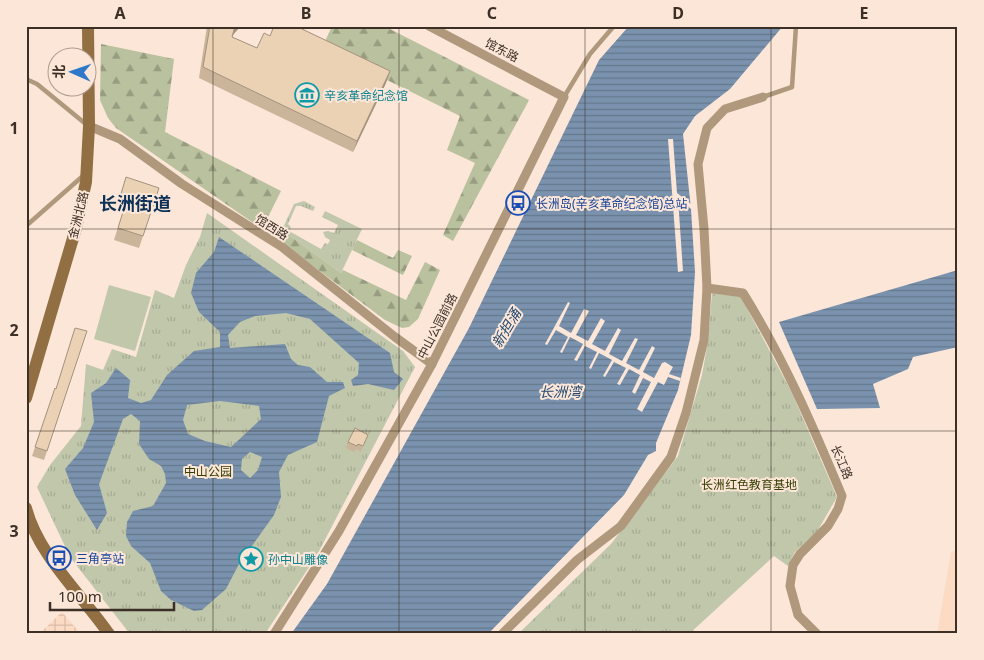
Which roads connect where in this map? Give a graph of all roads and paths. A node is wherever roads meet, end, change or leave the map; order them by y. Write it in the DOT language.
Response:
graph roads {
  1 [pos="88,26"];
  2 [pos="429,26"];
  3 [pos="614,26"];
  4 [pos="796,26"];
  5 [pos="26,79"];
  6 [pos="564,96"];
  7 [pos="763,97"];
  8 [pos="89,126"];
  9 [pos="87,173"];
  10 [pos="26,226"];
  11 [pos="707,288"];
  12 [pos="432,364"];
  13 [pos="26,398"];
  14 [pos="26,508"];
  15 [pos="28,522"];
  16 [pos="26,535"];
  17 [pos="40,540"];
  18 [pos="103,632"];
  19 [pos="274,634"];
  20 [pos="502,634"];
  21 [pos="817,634"];
  1 -- 8 [label="main road, 金洲北路"];
  2 -- 6 [label="street, 馆东路"];
  3 -- 6 [label="lane, 中山公园前路"];
  4 -- 7 [label="lane"];
  5 -- 8 [label="lane"];
  6 -- 12 [label="street, 中山公园前路"];
  7 -- 11 [label="street"];
  8 -- 9 [label="main road, 金洲北路"];
  8 -- 12 [label="street, 馆西路"];
  9 -- 10 [label="lane"];
  9 -- 13 [label="main road, 金洲北路"];
  11 -- 20 [label="street"];
  11 -- 21 [label="street, 长江路"];
  12 -- 19 [label="street, 中山公园前路"];
  14 -- 15 [label="main road"];
  15 -- 17 [label="main road"];
  16 -- 17 [label="street"];
  17 -- 18 [label="main road"];
}
